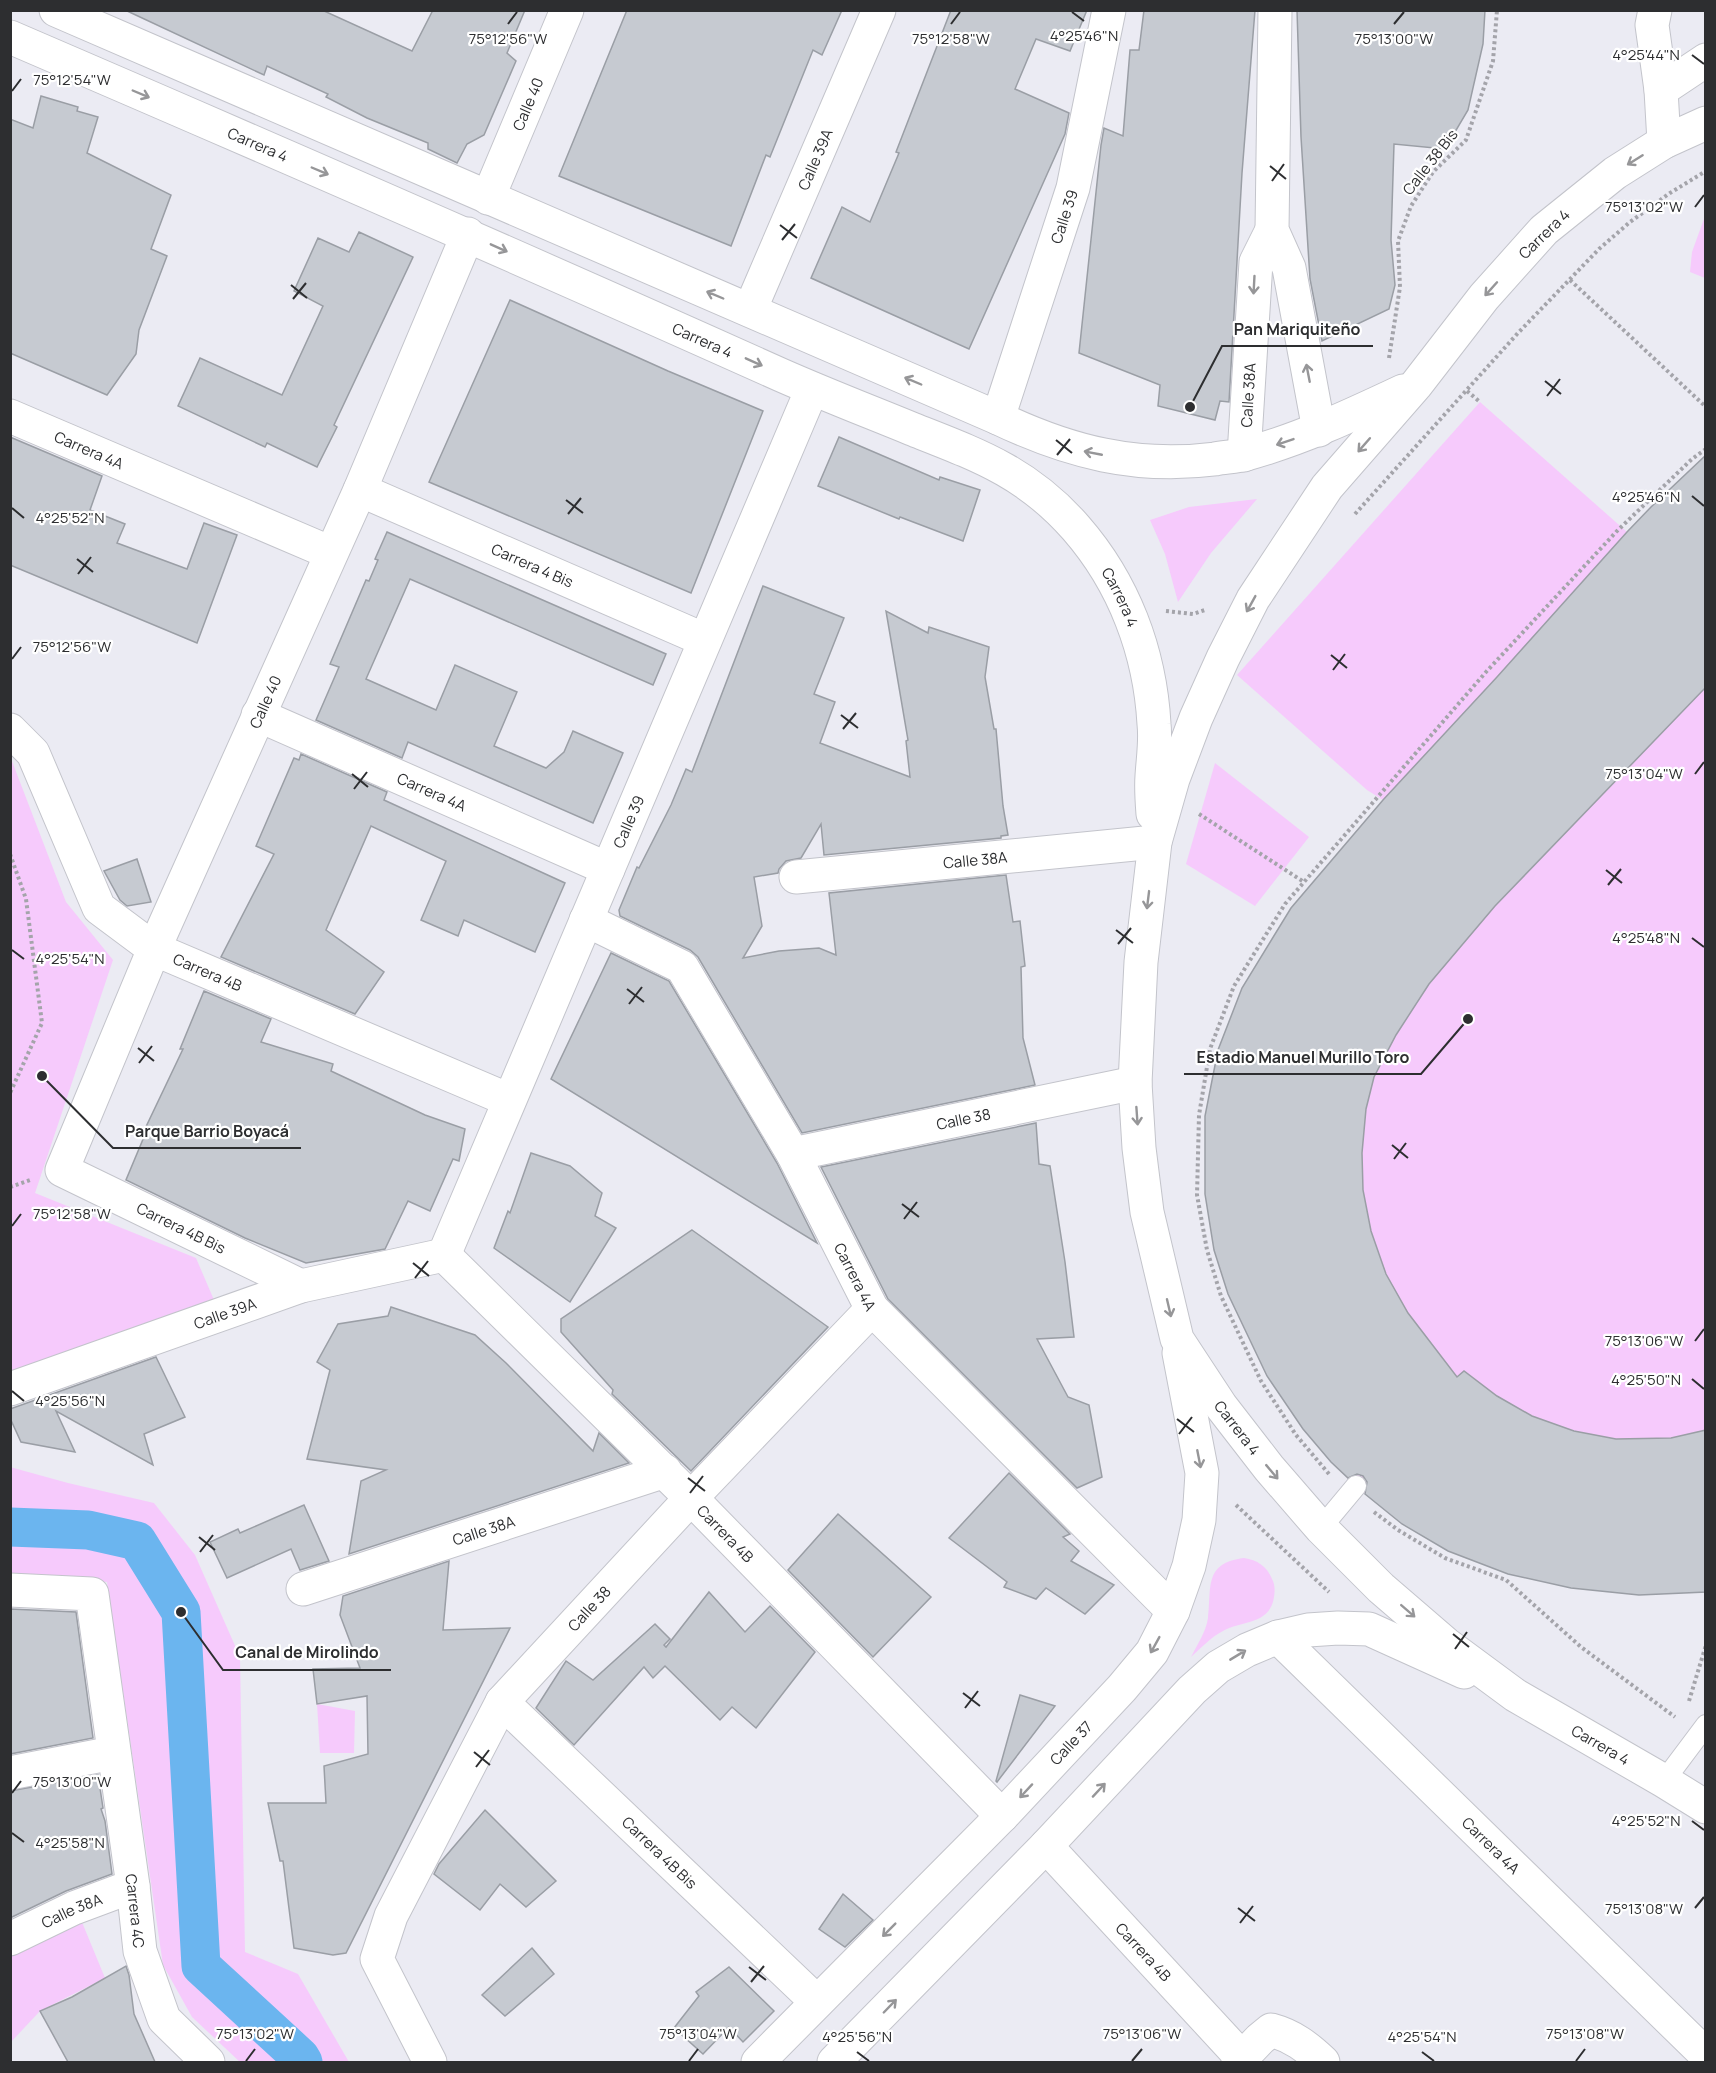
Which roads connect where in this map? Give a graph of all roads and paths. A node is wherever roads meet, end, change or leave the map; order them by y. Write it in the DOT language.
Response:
graph roads {
  1 [pos="56,10"];
  2 [pos="567,10"];
  3 [pos="879,10"];
  4 [pos="1109,10"];
  5 [pos="1275,10"];
  6 [pos="1497,10"];
  7 [pos="1654,10"];
  8 [pos="10,37"];
  9 [pos="1706,60"];
  10 [pos="1662,90"];
  11 [pos="1706,123"];
  12 [pos="1664,142"];
  13 [pos="1706,171"];
  14 [pos="488,198"];
  15 [pos="1272,230"];
  16 [pos="468,234"];
  17 [pos="1570,279"];
  18 [pos="750,310"];
  19 [pos="1416,385"];
  20 [pos="812,388"];
  21 [pos="1467,391"];
  22 [pos="1383,400"];
  23 [pos="1480,402"];
  24 [pos="1706,407"];
  25 [pos="10,416"];
  26 [pos="998,418"];
  27 [pos="1319,430"];
  28 [pos="1706,449"];
  29 [pos="1244,455"];
  30 [pos="360,490"];
  31 [pos="1351,519"];
  32 [pos="331,554"];
  33 [pos="1208,606"];
  34 [pos="1133,622"];
  35 [pos="705,640"];
  36 [pos="258,715"];
  37 [pos="10,730"];
  38 [pos="1195,812"];
  39 [pos="1155,842"];
  40 [pos="10,854"];
  41 [pos="608,869"];
  42 [pos="796,877"];
  43 [pos="1304,882"];
  44 [pos="586,920"];
  45 [pos="154,949"];
  46 [pos="1135,1083"];
  47 [pos="10,1093"];
  48 [pos="509,1100"];
  49 [pos="793,1154"];
  50 [pos="62,1170"];
  51 [pos="444,1255"];
  52 [pos="301,1286"];
  53 [pos="872,1309"];
  54 [pos="1176,1339"];
  55 [pos="10,1389"];
  56 [pos="665,1471"];
  57 [pos="1202,1473"];
  58 [pos="1353,1490"];
  59 [pos="692,1498"];
  60 [pos="1321,1528"];
  61 [pos="303,1589"];
  62 [pos="10,1590"];
  63 [pos="1173,1611"];
  64 [pos="1369,1629"];
  65 [pos="1278,1637"];
  66 [pos="1706,1645"];
  67 [pos="1515,1695"];
  68 [pos="502,1702"];
  69 [pos="1687,1706"];
  70 [pos="1683,1713"];
  71 [pos="1706,1725"];
  72 [pos="113,1753"];
  73 [pos="10,1773"];
  74 [pos="1664,1781"];
  75 [pos="1706,1807"];
  76 [pos="1002,1816"];
  77 [pos="1047,1846"];
  78 [pos="133,1886"];
  79 [pos="10,1939"];
  80 [pos="817,2002"];
  81 [pos="1699,2052"];
  82 [pos="1247,2053"];
  83 [pos="208,2062"];
  84 [pos="430,2062"];
  85 [pos="758,2062"];
  86 [pos="834,2062"];
  87 [pos="1323,2062"];
  1 -- 14 [label="street, Carrera 4"];
  2 -- 14 [label="street, Calle 40"];
  3 -- 18 [label="street, Calle 39A"];
  4 -- 26 [label="street, Calle 39"];
  5 -- 15 [label="street, Calle 38A"];
  6 -- 22 [label="path, Calle 38 Bis"];
  7 -- 10 [label="street"];
  8 -- 16 [label="street, Carrera 4, one-way"];
  9 -- 10 [label="street"];
  10 -- 12 [label="street"];
  11 -- 12 [label="street, Carrera 4"];
  12 -- 19 [label="street, Carrera 4, one-way"];
  13 -- 17 [label="path"];
  18 -- 14 [label="street, Carrera 4, one-way"];
  27 -- 15 [label="street, Calle 38A, one-way"];
  15 -- 29 [label="street, Calle 38A, one-way"];
  16 -- 20 [label="street, Carrera 4, one-way"];
  16 -- 30 [label="street, Calle 40"];
  17 -- 21 [label="path"];
  17 -- 24 [label="path"];
  26 -- 18 [label="street, Carrera 4, one-way"];
  19 -- 22 [label="street, Carrera 4"];
  19 -- 39 [label="street, Carrera 4, one-way"];
  20 -- 34 [label="street, Carrera 4"];
  20 -- 35 [label="street, Calle 39"];
  21 -- 23 [label="path"];
  21 -- 31 [label="path"];
  22 -- 27 [label="street, Carrera 4"];
  25 -- 32 [label="street, Carrera 4A"];
  29 -- 26 [label="street, Carrera 4, one-way"];
  27 -- 29 [label="street, Carrera 4, one-way"];
  28 -- 43 [label="path"];
  30 -- 32 [label="street, Calle 40"];
  30 -- 35 [label="street, Carrera 4 Bis"];
  32 -- 36 [label="street, Calle 40"];
  33 -- 34 [label="path"];
  34 -- 39 [label="street, Carrera 4"];
  35 -- 41 [label="street, Calle 39"];
  36 -- 41 [label="street, Carrera 4A"];
  36 -- 45 [label="street, Calle 40"];
  37 -- 45 [label="street, Carrera 4B"];
  38 -- 43 [label="path"];
  39 -- 42 [label="street, Calle 38A"];
  39 -- 46 [label="street, Carrera 4, one-way"];
  40 -- 47 [label="path"];
  41 -- 44 [label="street, Calle 39"];
  43 -- 58 [label="path"];
  44 -- 48 [label="street, Calle 39"];
  44 -- 49 [label="street, Carrera 4A"];
  45 -- 48 [label="street, Carrera 4B"];
  45 -- 50 [label="street, Calle 40"];
  46 -- 49 [label="street, Calle 38"];
  46 -- 54 [label="street, Carrera 4, one-way"];
  48 -- 51 [label="street, Calle 39"];
  49 -- 53 [label="street, Carrera 4A"];
  50 -- 52 [label="street, Carrera 4B Bis"];
  51 -- 52 [label="street, Calle 39A"];
  51 -- 56 [label="street, Carrera 4B"];
  52 -- 55 [label="street, Calle 39A"];
  53 -- 59 [label="street, Calle 38"];
  53 -- 63 [label="street, Carrera 4A"];
  54 -- 57 [label="street, Calle 37, one-way"];
  54 -- 60 [label="street, Carrera 4, one-way"];
  56 -- 59 [label="street, Carrera 4B"];
  56 -- 61 [label="street, Calle 38A"];
  57 -- 63 [label="street, Calle 37"];
  57 -- 64 [label="path"];
  58 -- 60 [label="lane"];
  58 -- 70 [label="path"];
  59 -- 68 [label="street, Calle 38"];
  59 -- 76 [label="street, Carrera 4B"];
  60 -- 67 [label="street, Carrera 4, one-way"];
  62 -- 72 [label="street, Carrera 4C"];
  63 -- 76 [label="street, Calle 37, one-way"];
  64 -- 65 [label="street"];
  64 -- 67 [label="street"];
  77 -- 65 [label="street, one-way"];
  65 -- 81 [label="street, Carrera 4A"];
  66 -- 69 [label="path"];
  67 -- 74 [label="street, Carrera 4"];
  68 -- 80 [label="street, Carrera 4B Bis"];
  68 -- 84 [label="street, Calle 38"];
  71 -- 74 [label="lane"];
  72 -- 73 [label="street"];
  72 -- 78 [label="street, Carrera 4C"];
  74 -- 75 [label="street, Carrera 4"];
  76 -- 80 [label="street, Calle 37, one-way"];
  77 -- 82 [label="street, Carrera 4B"];
  86 -- 77 [label="street, one-way"];
  78 -- 79 [label="street, Calle 38A"];
  78 -- 83 [label="street, Carrera 4C"];
  80 -- 85 [label="street, Calle 37"];
  82 -- 87 [label="street, Carrera 4B"];
}
